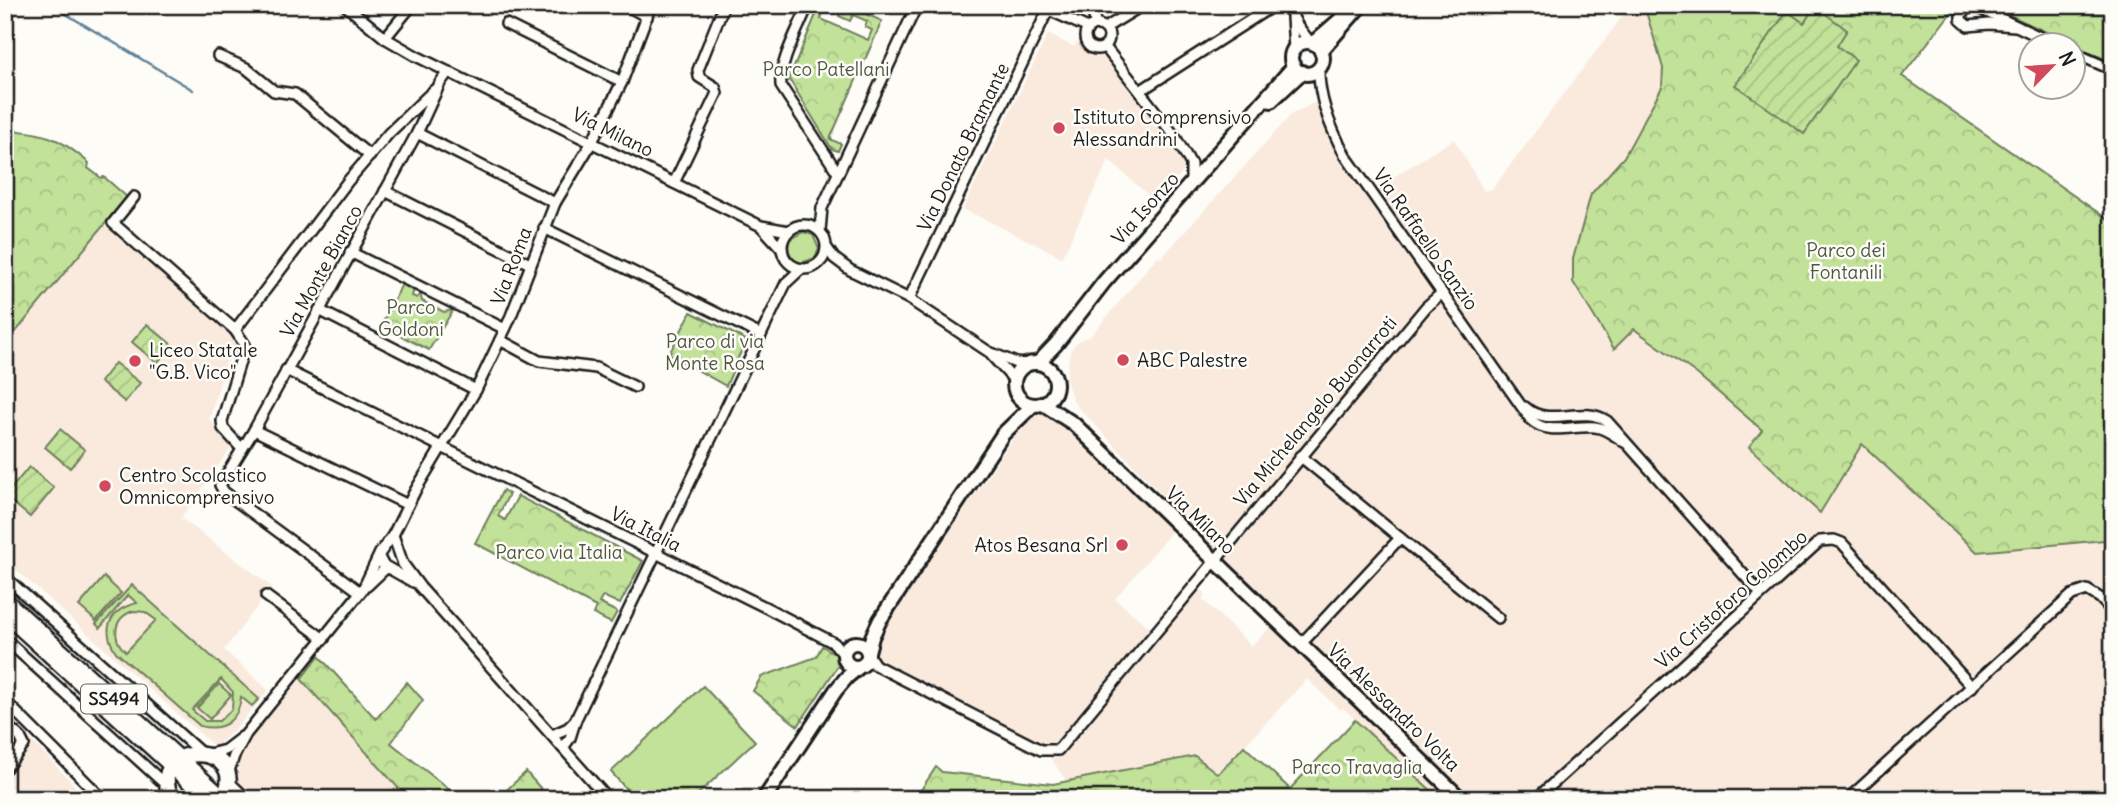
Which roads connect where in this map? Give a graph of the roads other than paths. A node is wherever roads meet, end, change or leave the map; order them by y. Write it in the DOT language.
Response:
graph roads {
  1 [pos="345,5"];
  2 [pos="412,5"];
  3 [pos="626,5"];
  4 [pos="651,5"];
  5 [pos="724,5"];
  6 [pos="808,5"];
  7 [pos="917,5"];
  8 [pos="1038,5"];
  9 [pos="1088,5"];
  10 [pos="1143,5"];
  11 [pos="1274,5"];
  12 [pos="1359,5"];
  13 [pos="1289,9"];
  14 [pos="1048,10"];
  15 [pos="647,17"];
  16 [pos="506,24"];
  17 [pos="2015,26"];
  18 [pos="1091,27"];
  19 [pos="1105,28"];
  20 [pos="2028,32"];
  21 [pos="385,38"];
  22 [pos="1315,45"];
  23 [pos="1105,47"];
  24 [pos="1294,49"];
  25 [pos="218,56"];
  26 [pos="2086,58"];
  27 [pos="1320,68"];
  28 [pos="2113,70"];
  29 [pos="1301,71"];
  30 [pos="448,72"];
  31 [pos="622,82"];
  32 [pos="440,83"];
  33 [pos="1320,89"];
  34 [pos="1140,91"];
  35 [pos="417,133"];
  36 [pos="592,142"];
  37 [pos="370,156"];
  38 [pos="838,173"];
  39 [pos="674,183"];
  40 [pos="1191,185"];
  41 [pos="385,191"];
  42 [pos="134,198"];
  43 [pos="555,203"];
  44 [pos="822,208"];
  45 [pos="804,225"];
  46 [pos="761,226"];
  47 [pos="544,228"];
  48 [pos="789,231"];
  49 [pos="820,231"];
  50 [pos="827,248"];
  51 [pos="782,249"];
  52 [pos="350,252"];
  53 [pos="788,262"];
  54 [pos="530,264"];
  55 [pos="819,264"];
  56 [pos="801,269"];
  57 [pos="850,270"];
  58 [pos="786,283"];
  59 [pos="1443,293"];
  60 [pos="909,299"];
  61 [pos="319,310"];
  62 [pos="1072,324"];
  63 [pos="505,329"];
  64 [pos="235,330"];
  65 [pos="761,335"];
  66 [pos="500,340"];
  67 [pos="989,352"];
  68 [pos="1032,363"];
  69 [pos="286,370"];
  70 [pos="1054,376"];
  71 [pos="1014,380"];
  72 [pos="635,387"];
  73 [pos="476,390"];
  74 [pos="1055,390"];
  75 [pos="1017,396"];
  76 [pos="1038,404"];
  77 [pos="1074,424"];
  78 [pos="254,430"];
  79 [pos="1003,434"];
  80 [pos="443,446"];
  81 [pos="242,449"];
  82 [pos="1300,456"];
  83 [pos="408,505"];
  84 [pos="393,535"];
  85 [pos="1400,538"];
  86 [pos="385,547"];
  87 [pos="397,548"];
  88 [pos="656,554"];
  89 [pos="379,557"];
  90 [pos="401,559"];
  91 [pos="1214,560"];
  92 [pos="389,568"];
  93 [pos="5,577"];
  94 [pos="420,587"];
  95 [pos="361,591"];
  96 [pos="1760,593"];
  97 [pos="266,596"];
  98 [pos="5,600"];
  99 [pos="2113,612"];
  100 [pos="5,614"];
  101 [pos="1498,618"];
  102 [pos="880,620"];
  103 [pos="5,639"];
  104 [pos="324,639"];
  105 [pos="1301,643"];
  106 [pos="848,650"];
  107 [pos="869,654"];
  108 [pos="859,667"];
  109 [pos="1972,687"];
  110 [pos="836,690"];
  111 [pos="5,701"];
  112 [pos="576,719"];
  113 [pos="5,724"];
  114 [pos="246,734"];
  115 [pos="552,735"];
  116 [pos="563,748"];
  117 [pos="204,754"];
  118 [pos="176,762"];
  119 [pos="5,769"];
  120 [pos="228,779"];
  121 [pos="171,795"];
  122 [pos="103,799"];
  123 [pos="208,799"];
  124 [pos="224,799"];
  125 [pos="247,799"];
  126 [pos="608,799"];
  127 [pos="764,799"];
  128 [pos="1461,799"];
  129 [pos="1536,799"];
  130 [pos="1848,799"];
  1 -- 21 [label="street, Via Milano"];
  2 -- 21 [label="street"];
  3 -- 15 [label="street"];
  4 -- 15 [label="street, Via Roma"];
  5 -- 39 [label="street"];
  6 -- 38 [label="street"];
  7 -- 38 [label="street"];
  8 -- 14 [label="street"];
  9 -- 18 [label="street"];
  10 -- 19 [label="street"];
  11 -- 34 [label="street"];
  12 -- 22 [label="street"];
  13 -- 22 [label="street"];
  13 -- 24 [label="street"];
  14 -- 18 [label="street"];
  14 -- 60 [label="street, Via Donato Bramante"];
  15 -- 31 [label="street, Via Roma"];
  16 -- 31 [label="street"];
  17 -- 17 [label="street"];
  17 -- 20 [label="street"];
  18 -- 19 [label="street"];
  18 -- 23 [label="street"];
  19 -- 23 [label="street"];
  21 -- 30 [label="street, Via Milano"];
  22 -- 24 [label="street"];
  22 -- 27 [label="street"];
  23 -- 34 [label="street"];
  24 -- 29 [label="street"];
  25 -- 37 [label="street"];
  26 -- 28 [label="street"];
  27 -- 29 [label="street"];
  27 -- 33 [label="street, Via Raffaello Sanzio"];
  29 -- 33 [label="street, Via Raffaello Sanzio"];
  29 -- 40 [label="street, Via Isonzo"];
  30 -- 32 [label="street, Via Monte Bianco"];
  30 -- 36 [label="street, Via Milano"];
  31 -- 36 [label="street, Via Roma"];
  32 -- 35 [label="street, Via Monte Bianco"];
  32 -- 37 [label="street"];
  33 -- 59 [label="street, Via Raffaello Sanzio"];
  34 -- 40 [label="street"];
  35 -- 41 [label="street, Via Monte Bianco"];
  35 -- 43 [label="street"];
  36 -- 39 [label="street, Via Milano"];
  36 -- 43 [label="street, Via Roma"];
  37 -- 64 [label="street"];
  38 -- 44 [label="street"];
  39 -- 46 [label="street, Via Milano"];
  40 -- 62 [label="street, Via Isonzo"];
  41 -- 52 [label="street, Via Monte Bianco"];
  41 -- 54 [label="street"];
  42 -- 64 [label="street"];
  43 -- 47 [label="street, Via Roma"];
  44 -- 45 [label="street"];
  44 -- 49 [label="street"];
  45 -- 48 [label="street"];
  45 -- 49 [label="street"];
  46 -- 48 [label="street, Via Milano"];
  46 -- 51 [label="street, Via Milano"];
  47 -- 54 [label="street, Via Roma"];
  47 -- 65 [label="street"];
  48 -- 51 [label="street"];
  49 -- 50 [label="street"];
  50 -- 55 [label="street"];
  50 -- 57 [label="street"];
  51 -- 53 [label="street"];
  52 -- 61 [label="street, Via Monte Bianco"];
  52 -- 63 [label="street"];
  53 -- 56 [label="street"];
  53 -- 58 [label="street"];
  54 -- 63 [label="street, Via Roma"];
  55 -- 56 [label="street"];
  55 -- 57 [label="street"];
  56 -- 58 [label="street"];
  57 -- 60 [label="street"];
  58 -- 65 [label="street"];
  59 -- 82 [label="street, Via Michelangelo Buonarroti"];
  59 -- 96 [label="street, Via Raffaello Sanzio"];
  60 -- 67 [label="street"];
  61 -- 69 [label="street, Via Monte Bianco"];
  61 -- 73 [label="street"];
  62 -- 68 [label="street, Via Isonzo"];
  62 -- 70 [label="street, Via Isonzo"];
  63 -- 66 [label="street, Via Roma"];
  64 -- 81 [label="street"];
  65 -- 88 [label="street"];
  66 -- 72 [label="street"];
  66 -- 73 [label="street, Via Roma"];
  67 -- 68 [label="street"];
  67 -- 71 [label="street"];
  68 -- 70 [label="street"];
  68 -- 71 [label="street"];
  69 -- 78 [label="street, Via Monte Bianco"];
  69 -- 80 [label="street, Via Italia"];
  70 -- 74 [label="street"];
  71 -- 75 [label="street"];
  73 -- 80 [label="street, Via Roma"];
  74 -- 76 [label="street"];
  74 -- 77 [label="street, Via Milano"];
  75 -- 76 [label="street"];
  75 -- 79 [label="street"];
  76 -- 77 [label="street, Via Milano"];
  76 -- 79 [label="street"];
  77 -- 91 [label="street, Via Milano"];
  78 -- 81 [label="street, Via Monte Bianco"];
  78 -- 83 [label="street"];
  79 -- 102 [label="street"];
  80 -- 83 [label="street, Via Roma"];
  80 -- 88 [label="street, Via Italia"];
  81 -- 95 [label="street, Via Monte Bianco"];
  82 -- 85 [label="street"];
  82 -- 91 [label="street, Via Michelangelo Buonarroti"];
  83 -- 84 [label="street, Via Roma"];
  84 -- 86 [label="street, Via Roma"];
  84 -- 87 [label="street"];
  85 -- 101 [label="street"];
  85 -- 105 [label="street"];
  86 -- 87 [label="street"];
  86 -- 89 [label="street"];
  87 -- 90 [label="street"];
  88 -- 106 [label="street, Via Italia"];
  88 -- 112 [label="street"];
  89 -- 92 [label="street"];
  89 -- 95 [label="street"];
  90 -- 92 [label="street"];
  90 -- 94 [label="street"];
  91 -- 105 [label="street, Via Milano"];
  91 -- 107 [label="street, Via Michelangelo Buonarroti"];
  92 -- 94 [label="street"];
  92 -- 95 [label="street"];
  93 -- 117 [label="street"];
  94 -- 115 [label="street"];
  95 -- 104 [label="street"];
  96 -- 109 [label="street, Via Cristoforo Colombo"];
  96 -- 129 [label="street, Via Cristoforo Colombo"];
  97 -- 104 [label="street"];
  98 -- 118 [label="main road, SS494"];
  99 -- 109 [label="street"];
  100 -- 118 [label="main road, SS494"];
  102 -- 106 [label="street"];
  102 -- 107 [label="street"];
  103 -- 121 [label="street"];
  104 -- 114 [label="street"];
  105 -- 128 [label="street, Via Alessandro Volta"];
  106 -- 107 [label="street"];
  106 -- 108 [label="street"];
  106 -- 110 [label="street"];
  107 -- 108 [label="street"];
  108 -- 110 [label="street"];
  109 -- 130 [label="street"];
  110 -- 127 [label="street"];
  111 -- 122 [label="street"];
  112 -- 115 [label="street"];
  112 -- 116 [label="street"];
  113 -- 119 [label="street"];
  114 -- 117 [label="street"];
  114 -- 120 [label="street"];
  115 -- 116 [label="street"];
  116 -- 126 [label="street"];
  117 -- 118 [label="main road"];
  117 -- 120 [label="main road"];
  118 -- 121 [label="main road"];
  118 -- 123 [label="main road, SS494"];
  118 -- 124 [label="main road, SS494"];
  120 -- 124 [label="main road, SS494"];
  120 -- 125 [label="street"];
}
